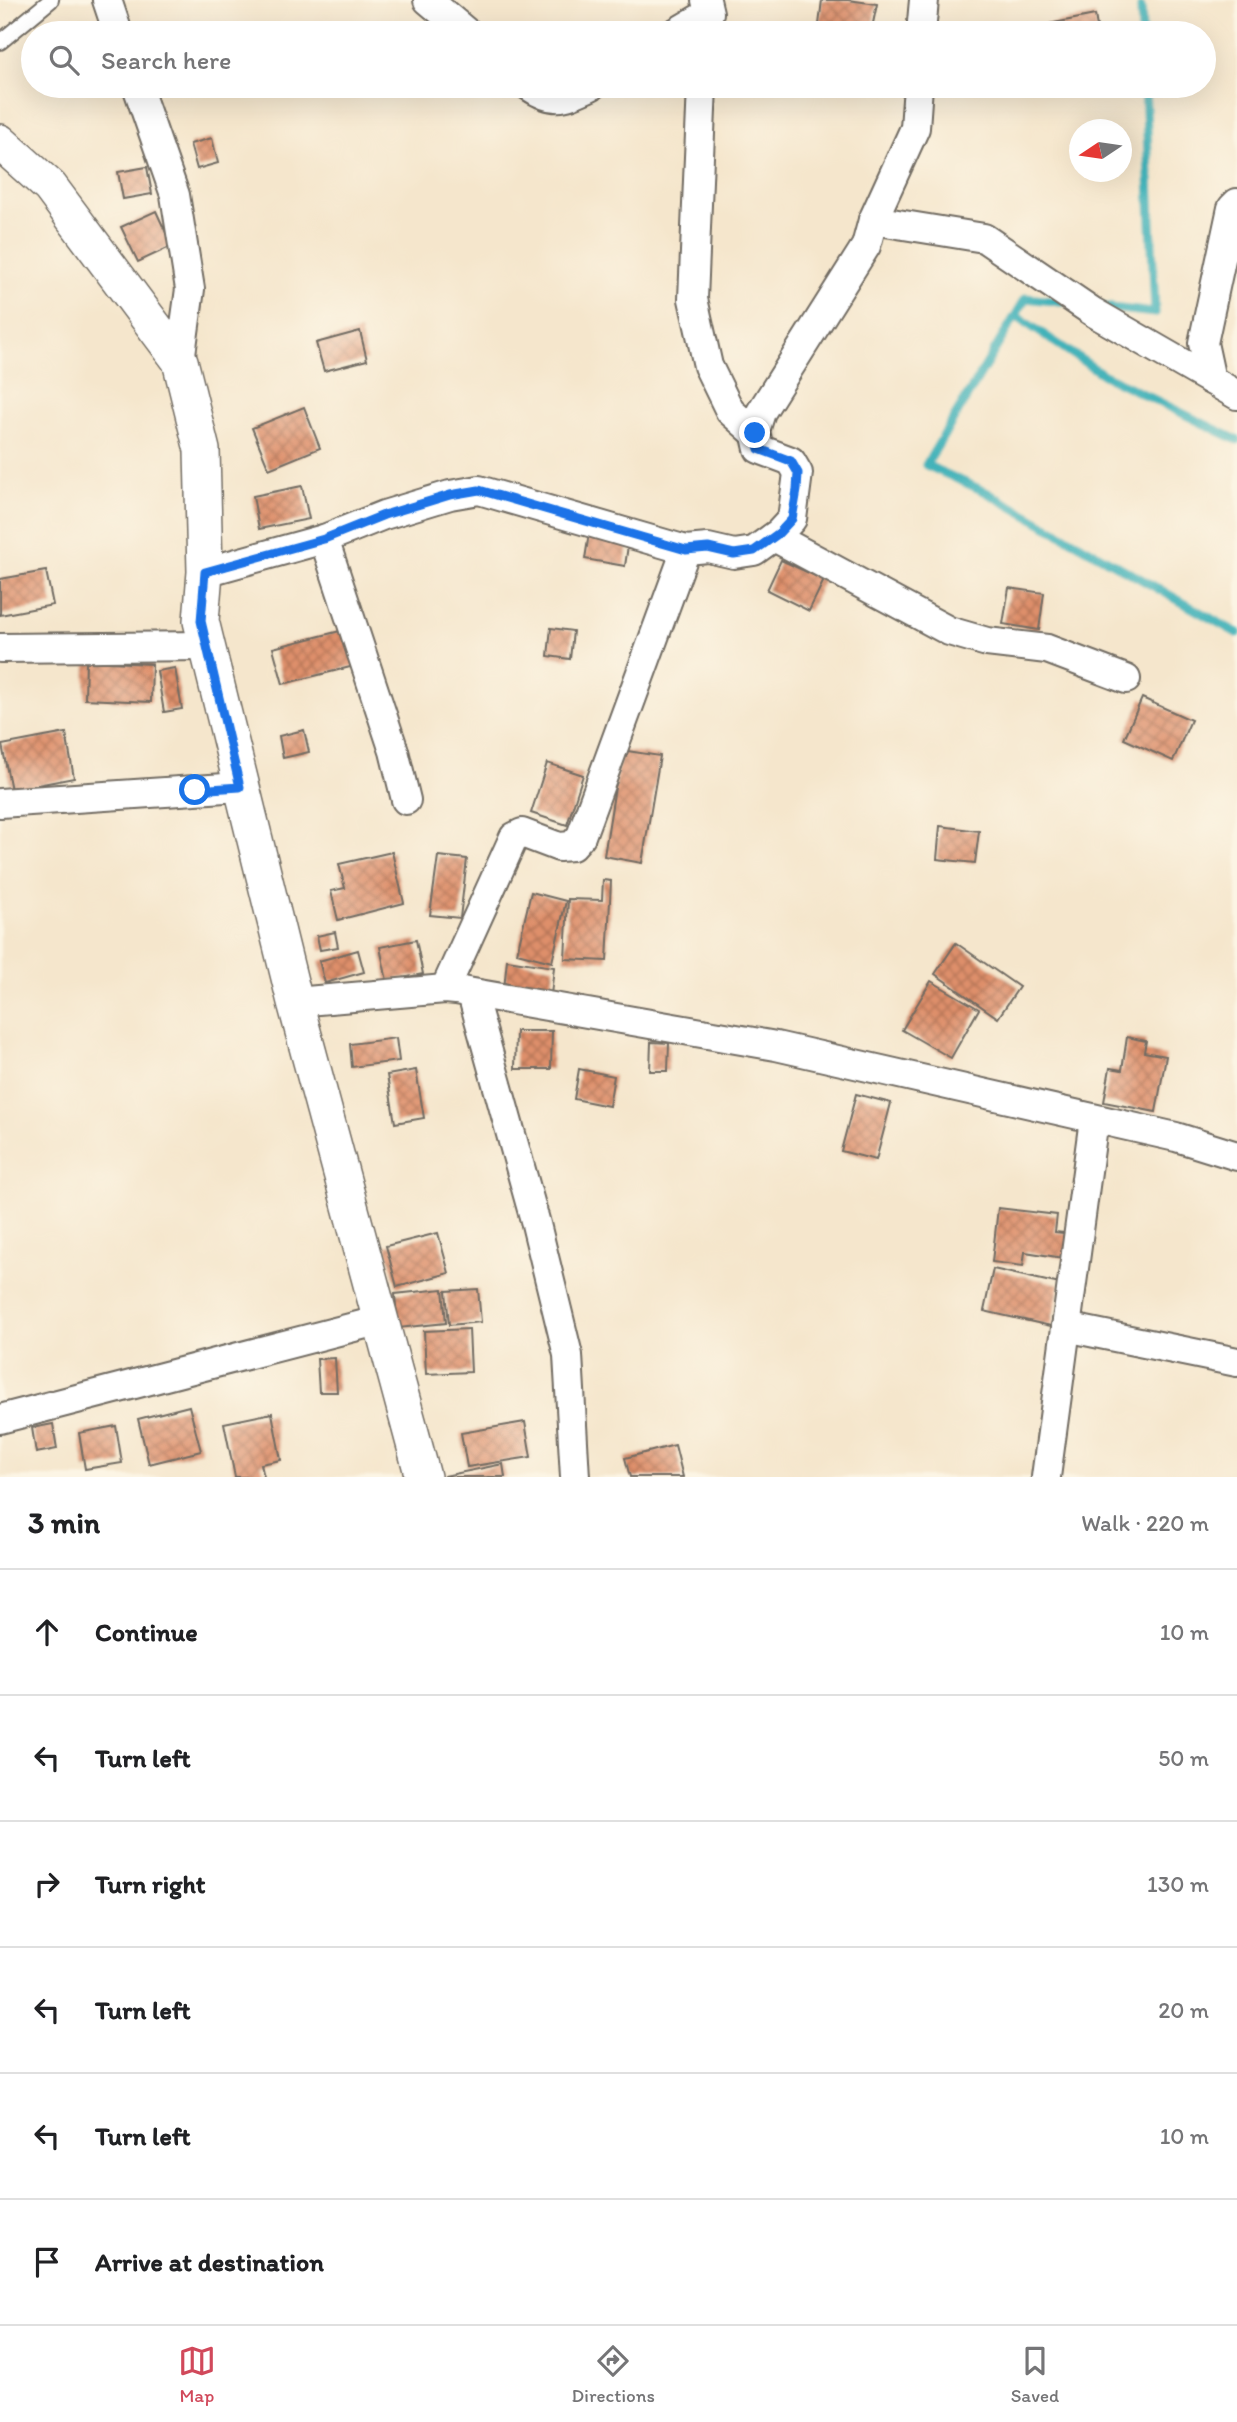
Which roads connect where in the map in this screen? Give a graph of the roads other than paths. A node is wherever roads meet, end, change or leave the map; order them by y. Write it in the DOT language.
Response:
graph roads {
  1 [pos="51,0"];
  2 [pos="107,0"];
  3 [pos="428,0"];
  4 [pos="923,0"];
  5 [pos="26,21"];
  6 [pos="114,21"];
  7 [pos="453,21"];
  8 [pos="922,21"];
  9 [pos="21,25"];
  10 [pos="0,42"];
  11 [pos="141,98"];
  12 [pos="701,98"];
  13 [pos="917,98"];
  14 [pos="5,156"];
  15 [pos="1237,203"];
  16 [pos="873,220"];
  17 [pos="180,361"];
  18 [pos="1210,380"];
  19 [pos="1237,395"];
  20 [pos="755,433"];
  21 [pos="774,537"];
  22 [pos="324,539"];
  23 [pos="686,550"];
  24 [pos="205,572"];
  25 [pos="207,646"];
  26 [pos="0,648"];
  27 [pos="1126,680"];
  28 [pos="240,787"];
  29 [pos="406,800"];
  30 [pos="0,803"];
  31 [pos="458,991"];
  32 [pos="295,1002"];
  33 [pos="1094,1119"];
  34 [pos="1237,1156"];
  35 [pos="381,1320"];
  36 [pos="1066,1326"];
  37 [pos="1237,1362"];
  38 [pos="0,1419"];
  39 [pos="423,1477"];
  40 [pos="575,1477"];
  41 [pos="1046,1477"];
  1 -- 5 [label="lane"];
  2 -- 6 [label="street"];
  3 -- 7 [label="street"];
  4 -- 8 [label="street"];
  9 -- 10 [label="lane"];
  11 -- 17 [label="street"];
  12 -- 20 [label="street"];
  13 -- 16 [label="street"];
  14 -- 17 [label="street"];
  15 -- 18 [label="street"];
  16 -- 18 [label="street"];
  16 -- 20 [label="street"];
  17 -- 24 [label="street"];
  18 -- 19 [label="street"];
  20 -- 21 [label="street"];
  21 -- 23 [label="street"];
  21 -- 27 [label="street"];
  22 -- 23 [label="street"];
  22 -- 24 [label="street"];
  22 -- 29 [label="street"];
  23 -- 31 [label="street"];
  24 -- 25 [label="street"];
  25 -- 26 [label="street"];
  25 -- 28 [label="street"];
  28 -- 30 [label="street"];
  28 -- 32 [label="street"];
  31 -- 32 [label="street"];
  31 -- 33 [label="street"];
  31 -- 40 [label="street"];
  32 -- 35 [label="street"];
  33 -- 34 [label="street"];
  33 -- 36 [label="street"];
  35 -- 38 [label="street"];
  35 -- 39 [label="street"];
  36 -- 37 [label="street"];
  36 -- 41 [label="street"];
}
